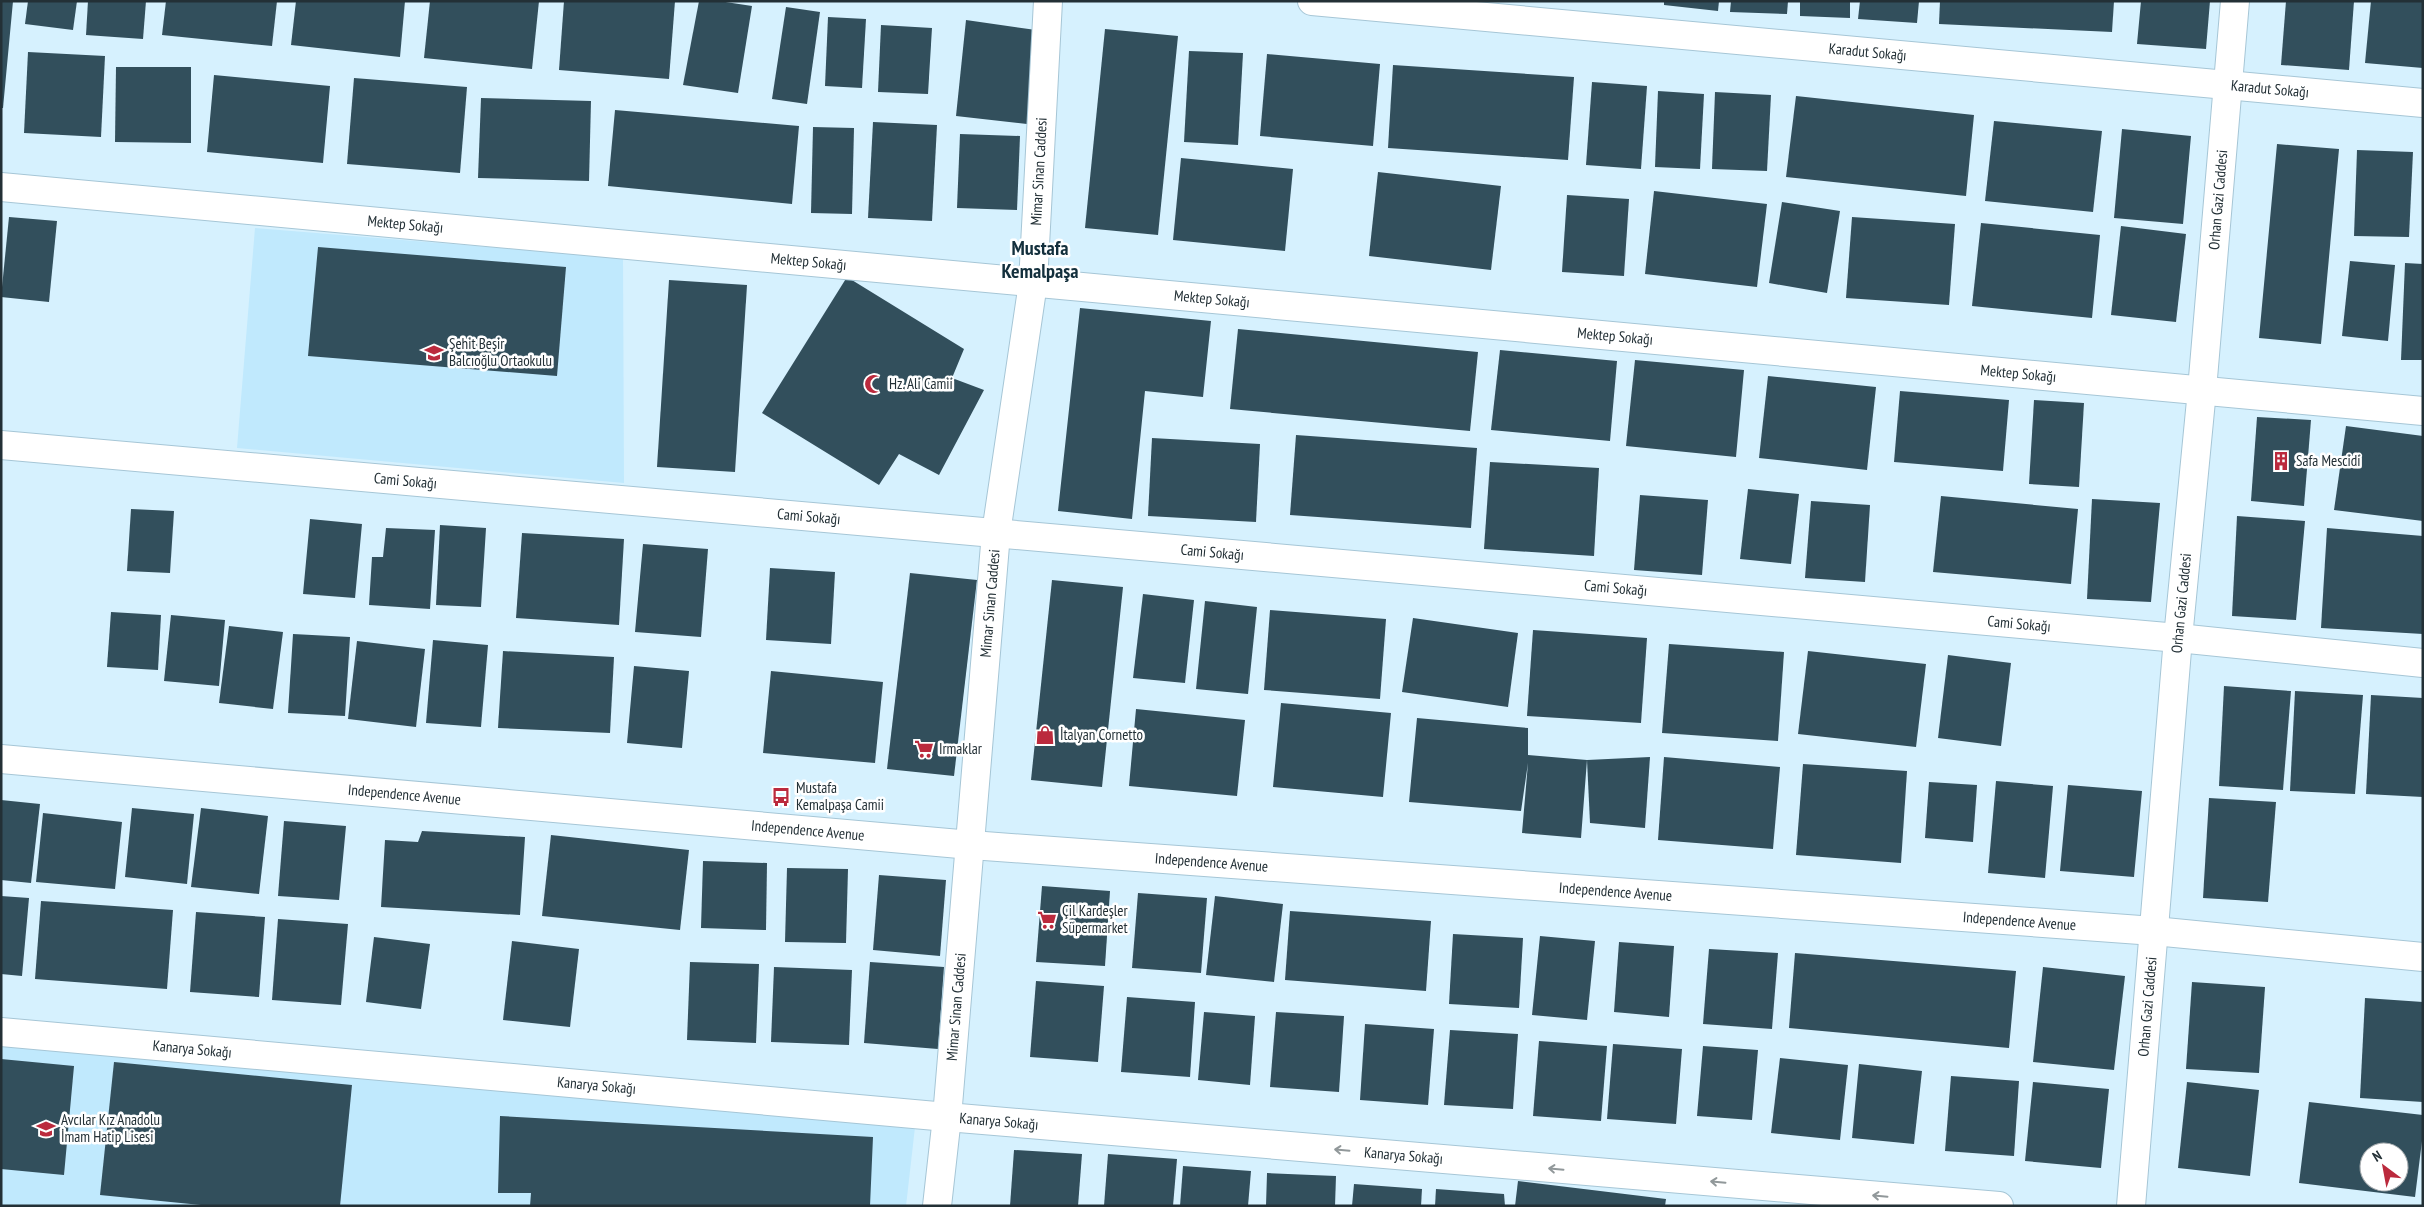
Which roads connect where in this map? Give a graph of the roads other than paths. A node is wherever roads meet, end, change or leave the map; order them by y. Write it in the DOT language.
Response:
graph roads {
  1 [pos="1048,1"];
  2 [pos="1312,1"];
  3 [pos="2235,1"];
  4 [pos="2227,85"];
  5 [pos="2423,103"];
  6 [pos="1,187"];
  7 [pos="1034,283"];
  8 [pos="2202,390"];
  9 [pos="2423,411"];
  10 [pos="1,445"];
  11 [pos="996,533"];
  12 [pos="2178,638"];
  13 [pos="2423,663"];
  14 [pos="1,758"];
  15 [pos="970,846"];
  16 [pos="2154,931"];
  17 [pos="2423,956"];
  18 [pos="1,1032"];
  19 [pos="947,1117"];
  20 [pos="937,1206"];
  21 [pos="1999,1206"];
  22 [pos="2131,1206"];
  1 -- 7 [label="street, Mimar Sinan Caddesi"];
  2 -- 4 [label="street, Karadut Sokağı"];
  3 -- 4 [label="street, Orhan Gazi Caddesi"];
  4 -- 5 [label="street, Karadut Sokağı"];
  4 -- 8 [label="street, Orhan Gazi Caddesi"];
  6 -- 7 [label="street, Mektep Sokağı"];
  7 -- 8 [label="street, Mektep Sokağı"];
  7 -- 11 [label="street, Mimar Sinan Caddesi"];
  8 -- 9 [label="street, Mektep Sokağı"];
  8 -- 12 [label="street, Orhan Gazi Caddesi"];
  10 -- 11 [label="street, Cami Sokağı"];
  11 -- 12 [label="street, Cami Sokağı"];
  11 -- 15 [label="street, Mimar Sinan Caddesi"];
  12 -- 13 [label="street, Cami Sokağı"];
  12 -- 16 [label="street, Orhan Gazi Caddesi"];
  14 -- 15 [label="street, Independence Avenue"];
  15 -- 16 [label="street, Independence Avenue"];
  15 -- 19 [label="street, Mimar Sinan Caddesi"];
  16 -- 17 [label="street, Independence Avenue"];
  16 -- 22 [label="street, Orhan Gazi Caddesi"];
  18 -- 19 [label="street, Kanarya Sokağı"];
  19 -- 20 [label="street, Mimar Sinan Caddesi"];
  21 -- 19 [label="street, Kanarya Sokağı, one-way"];
}
